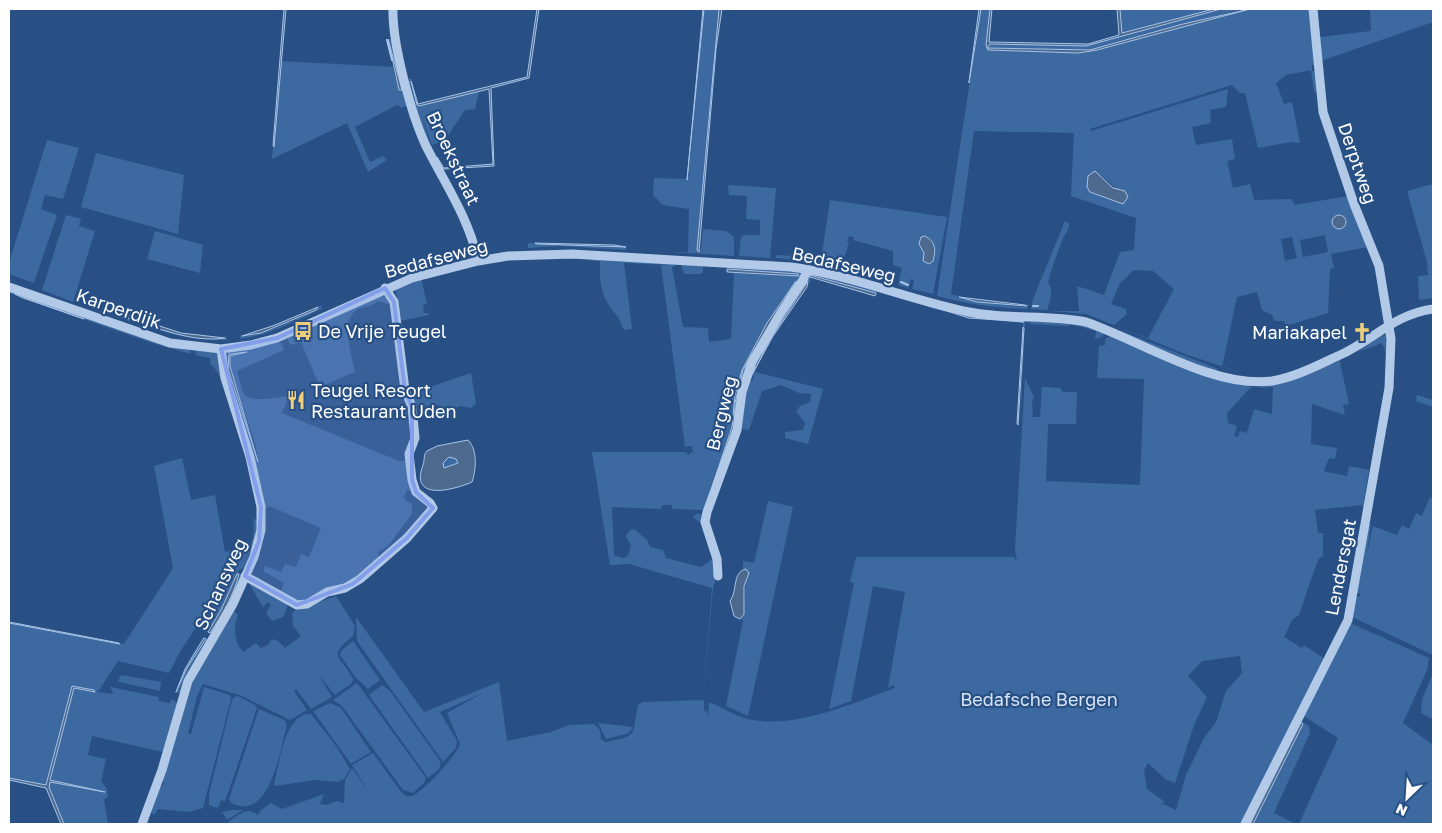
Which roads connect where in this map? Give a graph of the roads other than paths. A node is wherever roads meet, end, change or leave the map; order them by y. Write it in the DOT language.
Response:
graph roads {
  1 [pos="393,9"];
  2 [pos="1313,9"];
  3 [pos="478,261"];
  4 [pos="808,269"];
  5 [pos="9,287"];
  6 [pos="385,288"];
  7 [pos="1433,309"];
  8 [pos="1389,324"];
  9 [pos="221,349"];
  10 [pos="245,576"];
  11 [pos="718,576"];
  12 [pos="142,824"];
  13 [pos="1245,824"];
  1 -- 3 [label="street, Broekstraat"];
  2 -- 8 [label="street, Derptweg"];
  3 -- 4 [label="street, Bedafseweg"];
  3 -- 6 [label="street, Bedafseweg"];
  4 -- 8 [label="street, Bedafseweg"];
  4 -- 11 [label="street, Bergweg"];
  5 -- 9 [label="street, Karperdijk"];
  6 -- 9 [label="street, Bedafseweg"];
  6 -- 10 [label="street"];
  7 -- 8 [label="street, Bedafseweg"];
  8 -- 13 [label="street, Lendersgat"];
  9 -- 10 [label="street, Schansweg"];
  10 -- 12 [label="street, Schansweg"];
}
